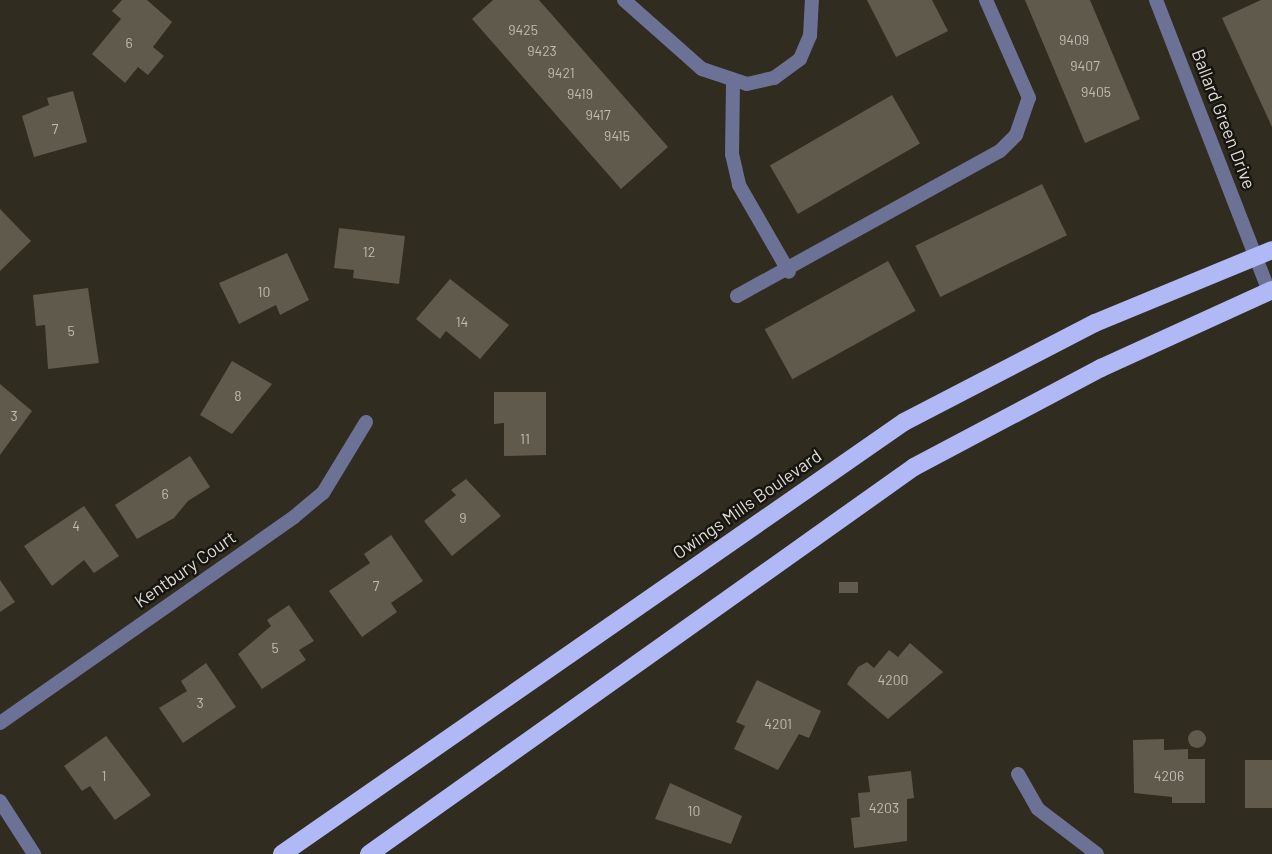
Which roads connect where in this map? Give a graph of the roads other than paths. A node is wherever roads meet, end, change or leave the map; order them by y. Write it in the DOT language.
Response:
graph roads {
  1 [pos="624,0"];
  2 [pos="812,0"];
  3 [pos="986,0"];
  4 [pos="1156,0"];
  5 [pos="733,83"];
  6 [pos="1264,253"];
  7 [pos="789,272"];
  8 [pos="1270,291"];
  9 [pos="737,296"];
  10 [pos="366,422"];
  11 [pos="0,723"];
  12 [pos="1018,774"];
  13 [pos="0,801"];
  14 [pos="34,854"];
  15 [pos="282,854"];
  16 [pos="369,854"];
  17 [pos="1097,854"];
  1 -- 5 [label="street"];
  2 -- 5 [label="street"];
  3 -- 7 [label="street"];
  4 -- 6 [label="street, Ballard Green Drive"];
  5 -- 7 [label="street"];
  6 -- 8 [label="street, Ballard Green Drive"];
  6 -- 15 [label="main road, Owings Mills Boulevard"];
  7 -- 9 [label="street"];
  8 -- 16 [label="main road"];
  10 -- 11 [label="street, Kentbury Court"];
  12 -- 17 [label="street"];
  13 -- 14 [label="street"];
}
